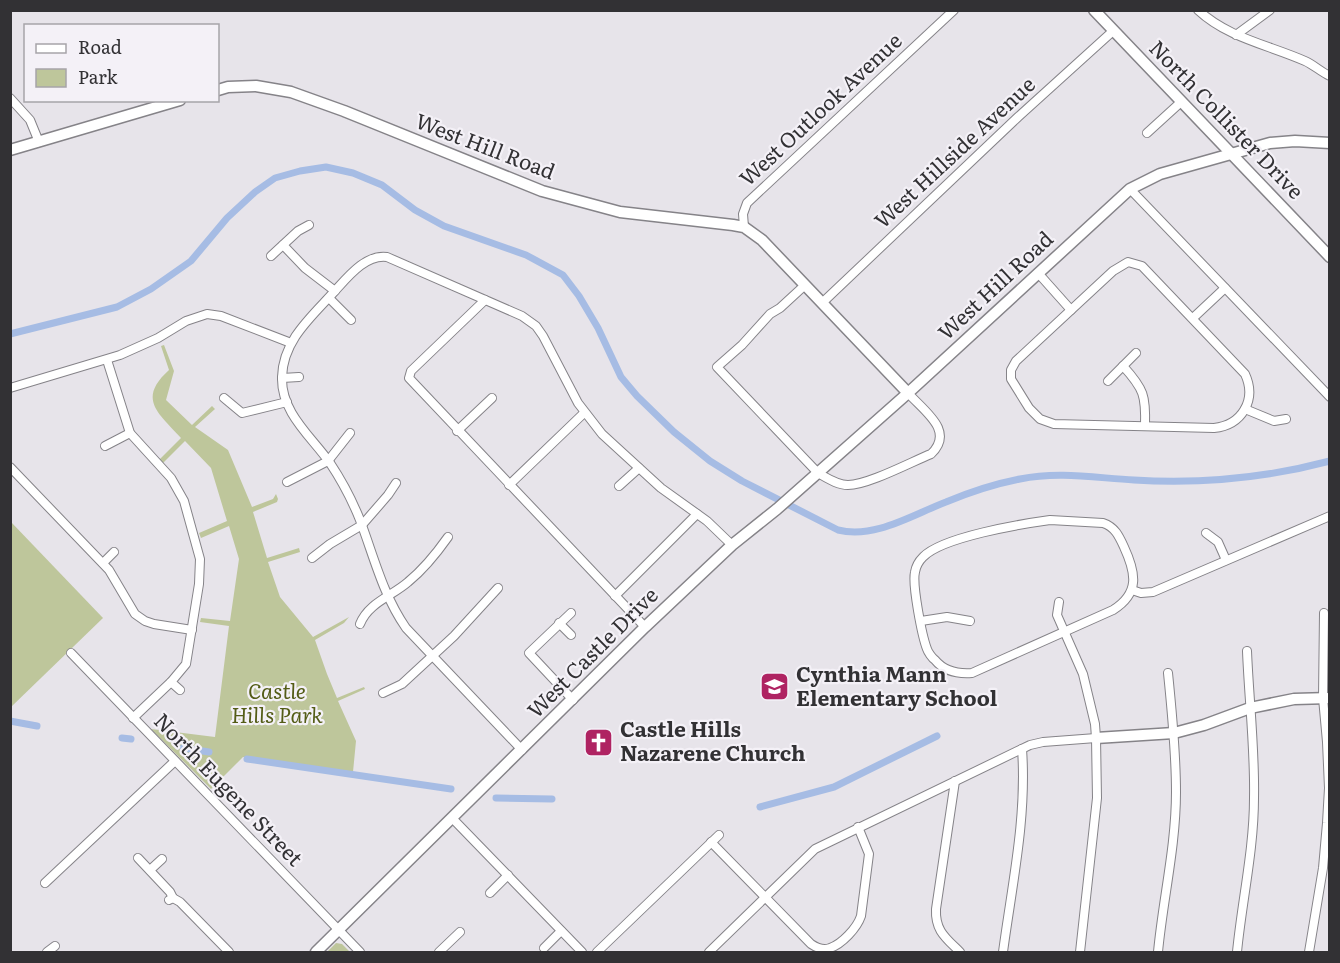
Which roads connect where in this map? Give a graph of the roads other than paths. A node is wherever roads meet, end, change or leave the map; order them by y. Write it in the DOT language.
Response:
graph roads {
  1 [pos="954,10"];
  2 [pos="1094,10"];
  3 [pos="1198,10"];
  4 [pos="1270,10"];
  5 [pos="1113,31"];
  6 [pos="1236,35"];
  7 [pos="1329,76"];
  8 [pos="219,90"];
  9 [pos="10,98"];
  10 [pos="173,102"];
  11 [pos="1181,102"];
  12 [pos="1147,133"];
  13 [pos="39,142"];
  14 [pos="1329,143"];
  15 [pos="10,150"];
  16 [pos="1233,155"];
  17 [pos="1130,189"];
  18 [pos="309,225"];
  19 [pos="744,227"];
  20 [pos="283,245"];
  21 [pos="271,256"];
  22 [pos="1329,256"];
  23 [pos="1038,273"];
  24 [pos="805,285"];
  25 [pos="1225,288"];
  26 [pos="332,295"];
  27 [pos="485,300"];
  28 [pos="822,303"];
  29 [pos="1071,310"];
  30 [pos="1193,318"];
  31 [pos="351,320"];
  32 [pos="291,343"];
  33 [pos="1137,353"];
  34 [pos="107,360"];
  35 [pos="1123,366"];
  36 [pos="298,377"];
  37 [pos="282,378"];
  38 [pos="1107,381"];
  39 [pos="10,388"];
  40 [pos="908,393"];
  41 [pos="1329,397"];
  42 [pos="224,398"];
  43 [pos="492,398"];
  44 [pos="287,402"];
  45 [pos="1245,409"];
  46 [pos="584,414"];
  47 [pos="1286,419"];
  48 [pos="1145,426"];
  49 [pos="458,431"];
  50 [pos="130,433"];
  51 [pos="350,433"];
  52 [pos="105,446"];
  53 [pos="328,461"];
  54 [pos="10,467"];
  55 [pos="639,468"];
  56 [pos="818,473"];
  57 [pos="287,482"];
  58 [pos="396,483"];
  59 [pos="509,485"];
  60 [pos="619,486"];
  61 [pos="697,514"];
  62 [pos="1329,516"];
  63 [pos="362,525"];
  64 [pos="1206,533"];
  65 [pos="448,537"];
  66 [pos="732,545"];
  67 [pos="114,552"];
  68 [pos="312,558"];
  69 [pos="1226,560"];
  70 [pos="103,563"];
  71 [pos="498,588"];
  72 [pos="1132,590"];
  73 [pos="615,596"];
  74 [pos="387,597"];
  75 [pos="1059,602"];
  76 [pos="571,613"];
  77 [pos="1324,613"];
  78 [pos="921,621"];
  79 [pos="970,621"];
  80 [pos="559,623"];
  81 [pos="360,624"];
  82 [pos="645,627"];
  83 [pos="192,630"];
  84 [pos="1064,632"];
  85 [pos="571,635"];
  86 [pos="1247,651"];
  87 [pos="70,653"];
  88 [pos="432,655"];
  89 [pos="1168,673"];
  90 [pos="171,682"];
  91 [pos="180,690"];
  92 [pos="383,693"];
  93 [pos="1326,698"];
  94 [pos="573,700"];
  95 [pos="1250,708"];
  96 [pos="134,718"];
  97 [pos="1174,733"];
  98 [pos="1096,738"];
  99 [pos="1022,749"];
  100 [pos="522,750"];
  101 [pos="175,761"];
  102 [pos="955,781"];
  103 [pos="453,819"];
  104 [pos="858,827"];
  105 [pos="719,835"];
  106 [pos="711,842"];
  107 [pos="138,858"];
  108 [pos="162,859"];
  109 [pos="150,870"];
  110 [pos="508,876"];
  111 [pos="45,883"];
  112 [pos="490,893"];
  113 [pos="765,897"];
  114 [pos="339,930"];
  115 [pos="561,931"];
  116 [pos="460,932"];
  117 [pos="55,946"];
  118 [pos="544,948"];
  119 [pos="714,951"];
  120 [pos="47,952"];
  121 [pos="229,952"];
  122 [pos="316,952"];
  123 [pos="360,952"];
  124 [pos="439,952"];
  125 [pos="582,952"];
  126 [pos="597,952"];
  127 [pos="960,952"];
  128 [pos="1003,952"];
  129 [pos="1080,952"];
  130 [pos="1158,952"];
  131 [pos="1237,952"];
  132 [pos="1309,952"];
  1 -- 19 [label="street, West Outlook Avenue"];
  2 -- 5 [label="street, North Collister Drive"];
  3 -- 6 [label="street"];
  4 -- 6 [label="street"];
  5 -- 11 [label="street, North Collister Drive"];
  5 -- 28 [label="street, West Hillside Avenue"];
  6 -- 7 [label="street"];
  8 -- 19 [label="street, West Hill Road"];
  9 -- 13 [label="street"];
  10 -- 13 [label="street"];
  11 -- 12 [label="street"];
  11 -- 16 [label="street, North Collister Drive"];
  13 -- 15 [label="street"];
  14 -- 16 [label="street, West Hill Road"];
  16 -- 17 [label="street, West Hill Road"];
  16 -- 22 [label="street, North Collister Drive"];
  17 -- 23 [label="street, West Hill Road"];
  17 -- 25 [label="street"];
  18 -- 20 [label="street"];
  19 -- 24 [label="street"];
  20 -- 21 [label="street"];
  20 -- 26 [label="street"];
  23 -- 29 [label="street"];
  23 -- 40 [label="street, West Hill Road"];
  24 -- 28 [label="street"];
  24 -- 56 [label="street"];
  25 -- 30 [label="street"];
  25 -- 41 [label="street"];
  26 -- 27 [label="street"];
  26 -- 31 [label="street"];
  26 -- 32 [label="street"];
  27 -- 46 [label="street"];
  27 -- 49 [label="street"];
  28 -- 40 [label="street"];
  29 -- 30 [label="street"];
  29 -- 48 [label="street"];
  30 -- 45 [label="street"];
  32 -- 34 [label="street"];
  32 -- 37 [label="street"];
  33 -- 35 [label="street"];
  34 -- 39 [label="street"];
  34 -- 50 [label="street"];
  35 -- 38 [label="street"];
  35 -- 48 [label="street"];
  36 -- 37 [label="street"];
  37 -- 44 [label="street"];
  40 -- 56 [label="street, West Castle Drive"];
  40 -- 56 [label="street"];
  42 -- 44 [label="street"];
  43 -- 49 [label="street"];
  44 -- 53 [label="street"];
  45 -- 47 [label="street"];
  45 -- 48 [label="street"];
  46 -- 55 [label="street"];
  46 -- 59 [label="street"];
  49 -- 59 [label="street"];
  50 -- 52 [label="street"];
  50 -- 83 [label="street"];
  51 -- 53 [label="street"];
  53 -- 57 [label="street"];
  53 -- 63 [label="street"];
  54 -- 70 [label="street"];
  55 -- 60 [label="street"];
  55 -- 61 [label="street"];
  56 -- 66 [label="street, West Castle Drive"];
  58 -- 63 [label="street"];
  59 -- 73 [label="street"];
  61 -- 66 [label="street"];
  61 -- 73 [label="street"];
  62 -- 69 [label="street"];
  63 -- 68 [label="street"];
  63 -- 74 [label="street"];
  64 -- 69 [label="street"];
  65 -- 74 [label="street"];
  66 -- 82 [label="street, West Castle Drive"];
  67 -- 70 [label="street"];
  69 -- 72 [label="street"];
  70 -- 83 [label="street"];
  71 -- 88 [label="street"];
  72 -- 78 [label="street"];
  72 -- 84 [label="street"];
  73 -- 82 [label="street"];
  74 -- 81 [label="street"];
  74 -- 88 [label="street"];
  75 -- 84 [label="street"];
  76 -- 80 [label="street"];
  77 -- 93 [label="street"];
  78 -- 79 [label="street"];
  78 -- 84 [label="street"];
  80 -- 85 [label="street"];
  80 -- 94 [label="street"];
  82 -- 94 [label="street, West Castle Drive"];
  83 -- 90 [label="street"];
  84 -- 98 [label="street"];
  86 -- 95 [label="street"];
  87 -- 96 [label="street, North Eugene Street"];
  88 -- 92 [label="street"];
  88 -- 100 [label="street"];
  89 -- 97 [label="street"];
  90 -- 91 [label="street"];
  90 -- 96 [label="street"];
  93 -- 95 [label="street"];
  93 -- 132 [label="street"];
  94 -- 100 [label="street, West Castle Drive"];
  95 -- 97 [label="street"];
  95 -- 131 [label="street"];
  96 -- 101 [label="street, North Eugene Street"];
  97 -- 98 [label="street"];
  97 -- 130 [label="street"];
  98 -- 99 [label="street"];
  98 -- 129 [label="street"];
  99 -- 102 [label="street"];
  99 -- 128 [label="street"];
  100 -- 103 [label="street, West Castle Drive"];
  101 -- 111 [label="street"];
  101 -- 114 [label="street, North Eugene Street"];
  102 -- 104 [label="street"];
  102 -- 127 [label="street"];
  103 -- 110 [label="street"];
  103 -- 114 [label="street, West Castle Drive"];
  104 -- 113 [label="street"];
  104 -- 113 [label="street"];
  105 -- 106 [label="street"];
  106 -- 113 [label="street"];
  106 -- 126 [label="street"];
  107 -- 109 [label="street"];
  108 -- 109 [label="street"];
  109 -- 121 [label="street"];
  110 -- 112 [label="street"];
  110 -- 115 [label="street"];
  113 -- 119 [label="street"];
  114 -- 122 [label="street, West Castle Drive"];
  114 -- 123 [label="street, North Eugene Street"];
  115 -- 118 [label="street"];
  115 -- 125 [label="street"];
  116 -- 124 [label="street"];
  117 -- 120 [label="street"];
}
